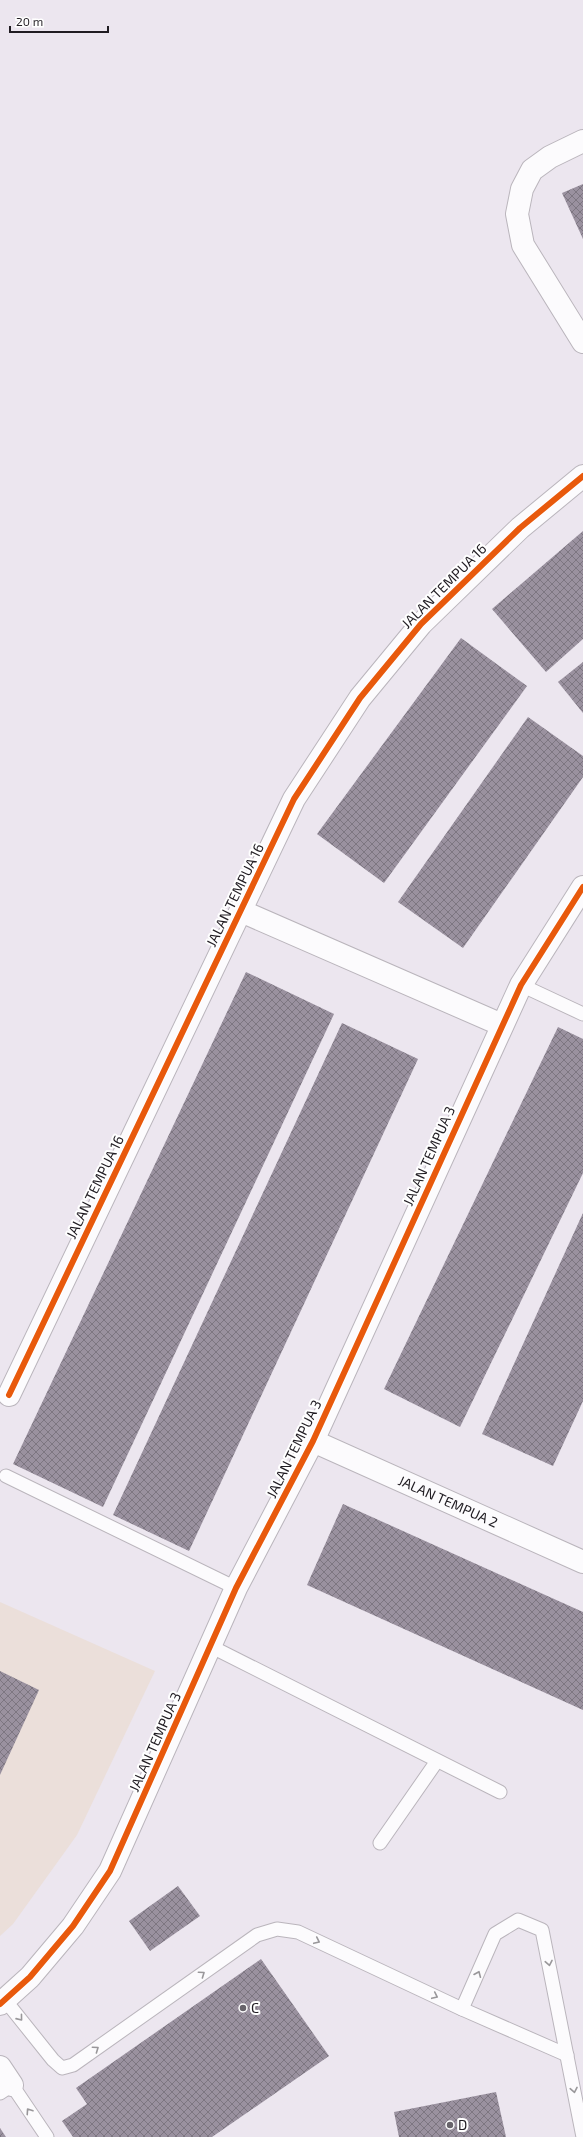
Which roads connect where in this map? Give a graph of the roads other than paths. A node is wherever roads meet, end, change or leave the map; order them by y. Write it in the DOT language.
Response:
graph roads {
  1 [pos="583,141"];
  2 [pos="583,342"];
  3 [pos="583,476"];
  4 [pos="583,887"];
  5 [pos="241,911"];
  6 [pos="521,985"];
  7 [pos="583,1014"];
  8 [pos="502,1025"];
  9 [pos="9,1395"];
  10 [pos="313,1441"];
  11 [pos="6,1476"];
  12 [pos="582,1558"];
  13 [pos="236,1588"];
  14 [pos="210,1646"];
  15 [pos="437,1760"];
  16 [pos="500,1792"];
  17 [pos="380,1843"];
  18 [pos="3,2002"];
  19 [pos="462,2010"];
  20 [pos="567,2055"];
  21 [pos="4,2082"];
  22 [pos="47,2137"];
  23 [pos="583,2137"];
  1 -- 2 [label="street"];
  3 -- 5 [label="street, JALAN TEMPUA 16"];
  4 -- 6 [label="street, JALAN TEMPUA 3"];
  5 -- 8 [label="street"];
  5 -- 9 [label="street, JALAN TEMPUA 16"];
  6 -- 7 [label="lane"];
  6 -- 8 [label="street, JALAN TEMPUA 3"];
  8 -- 10 [label="street, JALAN TEMPUA 3"];
  10 -- 12 [label="street, JALAN TEMPUA 2"];
  10 -- 13 [label="street, JALAN TEMPUA 3"];
  11 -- 13 [label="lane"];
  13 -- 14 [label="street, JALAN TEMPUA 3"];
  14 -- 15 [label="lane"];
  14 -- 18 [label="street, JALAN TEMPUA 3"];
  15 -- 16 [label="lane"];
  15 -- 17 [label="lane"];
  18 -- 19 [label="lane, one-way"];
  19 -- 20 [label="lane"];
  19 -- 20 [label="lane, one-way"];
  20 -- 23 [label="lane, one-way"];
  22 -- 21 [label="lane, one-way"];
}
